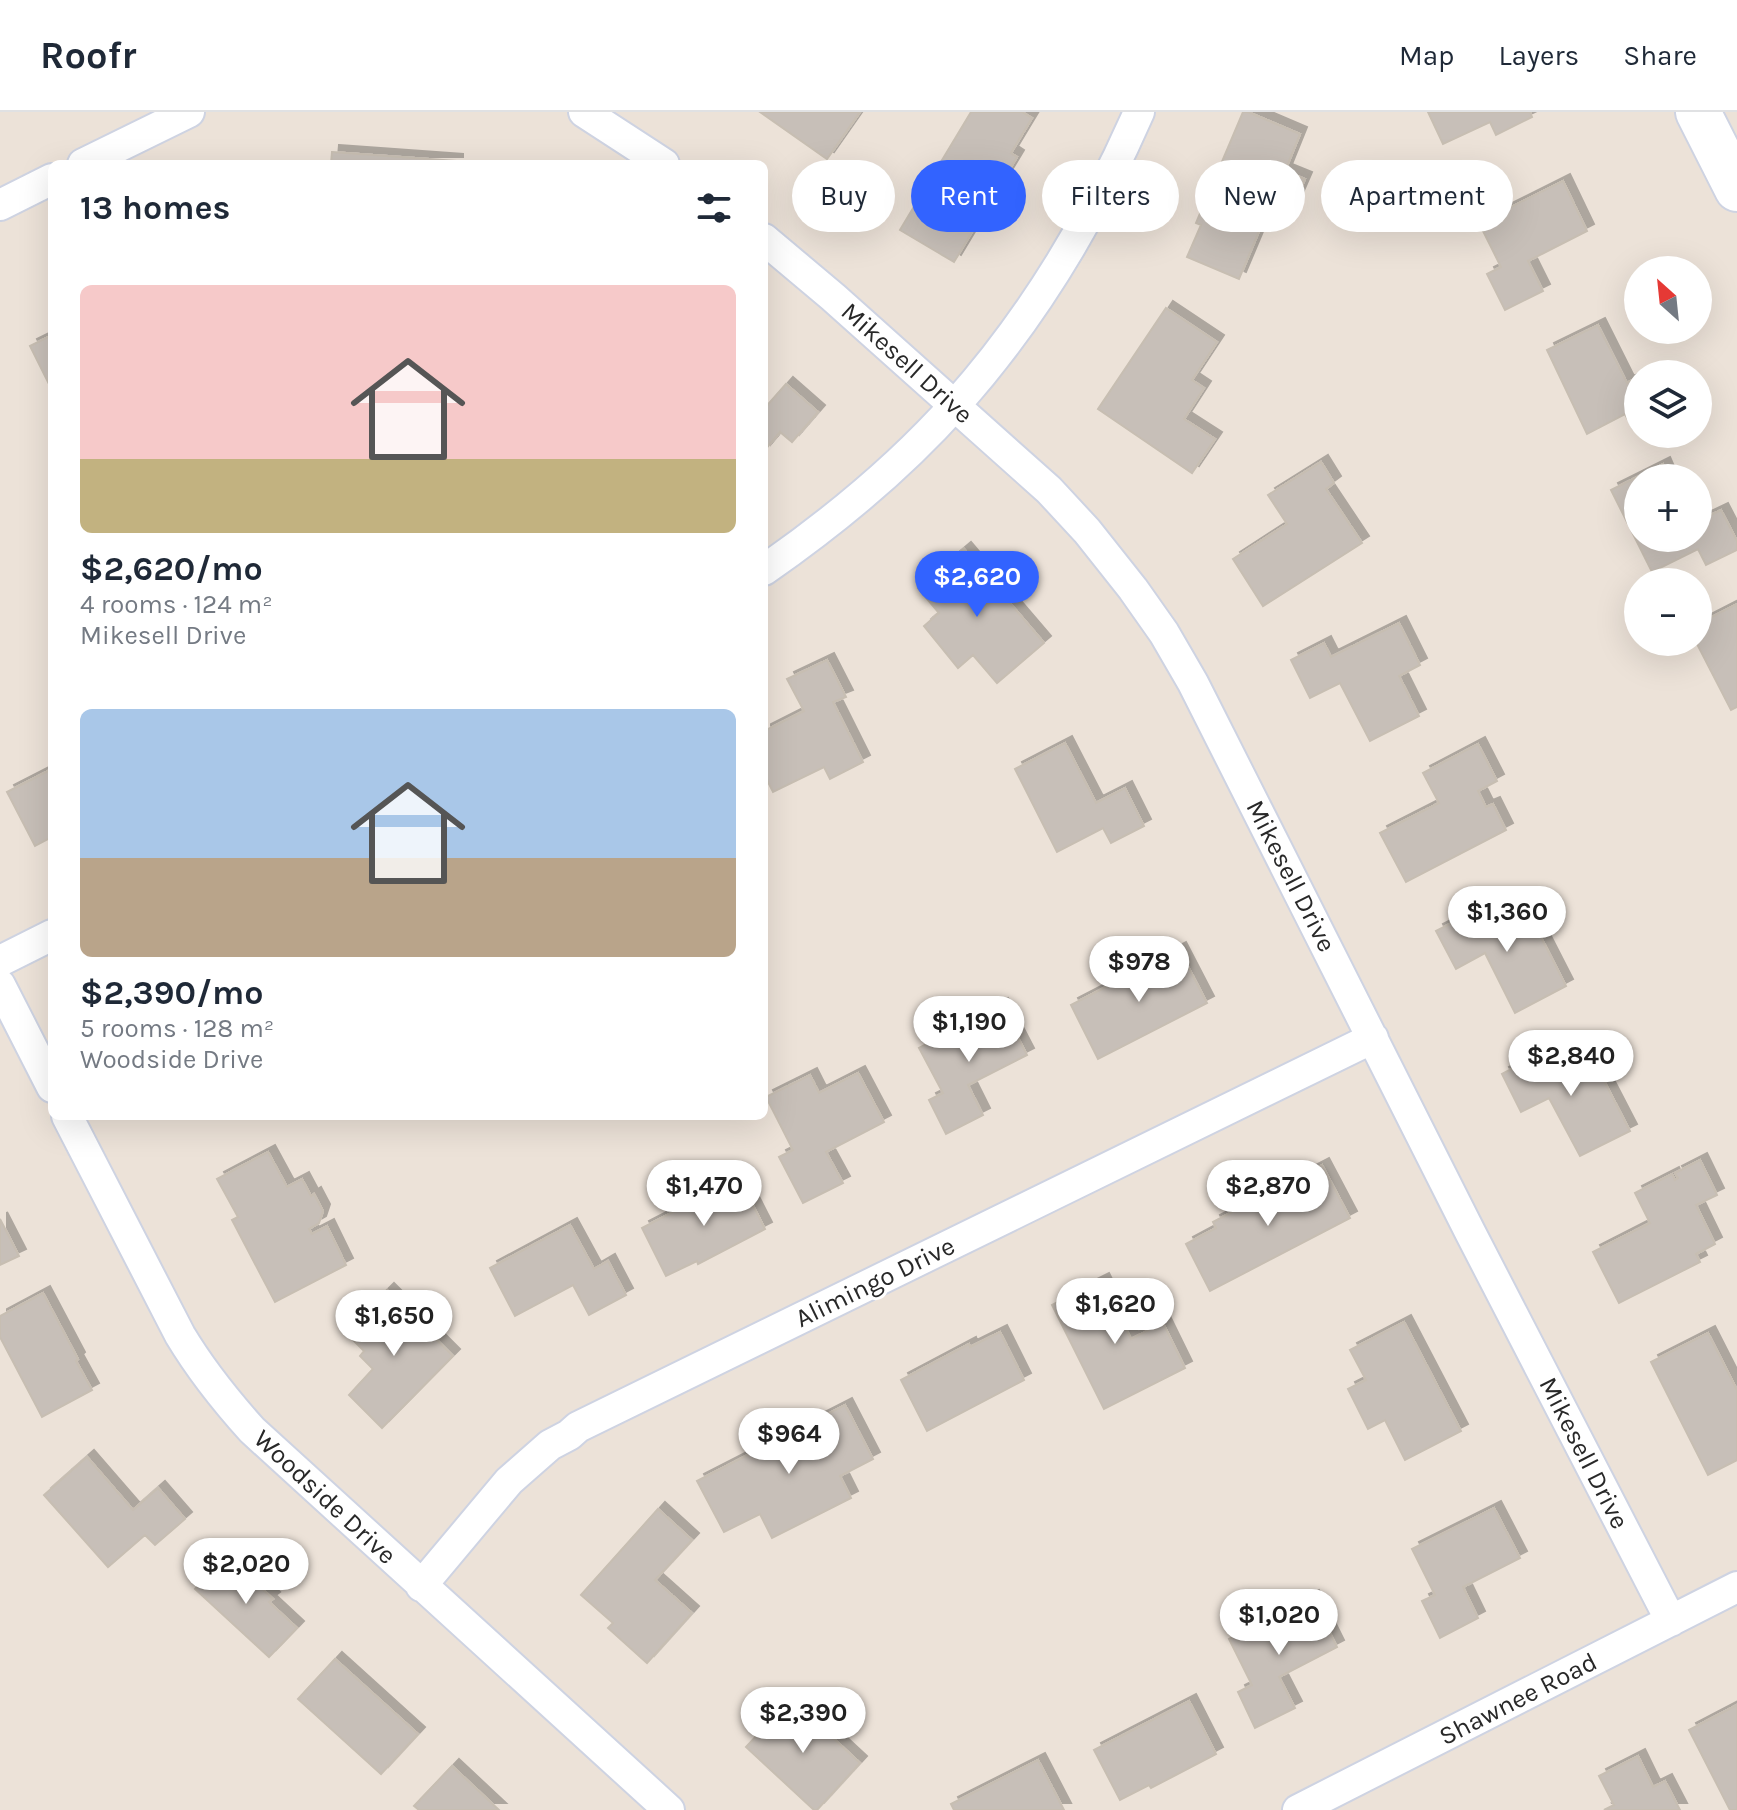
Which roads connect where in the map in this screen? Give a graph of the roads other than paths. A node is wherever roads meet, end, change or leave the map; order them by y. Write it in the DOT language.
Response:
graph roads {
  1 [pos="189,112"];
  2 [pos="584,112"];
  3 [pos="1139,112"];
  4 [pos="1698,112"];
  5 [pos="91,160"];
  6 [pos="658,160"];
  7 [pos="48,181"];
  8 [pos="1737,189"];
  9 [pos="0,205"];
  10 [pos="768,242"];
  11 [pos="955,406"];
  12 [pos="768,567"];
  13 [pos="48,937"];
  14 [pos="0,961"];
  15 [pos="0,985"];
  16 [pos="1373,1038"];
  17 [pos="48,1079"];
  18 [pos="69,1120"];
  19 [pos="421,1586"];
  20 [pos="1737,1587"];
  21 [pos="1671,1621"];
  22 [pos="669,1810"];
  23 [pos="1298,1810"];
  1 -- 5 [label="street"];
  2 -- 6 [label="street"];
  3 -- 11 [label="street"];
  4 -- 8 [label="main road"];
  7 -- 9 [label="street"];
  10 -- 11 [label="street, Mikesell Drive"];
  11 -- 12 [label="street"];
  11 -- 16 [label="street, Mikesell Drive"];
  13 -- 14 [label="street"];
  15 -- 17 [label="street"];
  16 -- 19 [label="street, Alimingo Drive"];
  16 -- 21 [label="street, Mikesell Drive"];
  18 -- 19 [label="street, Woodside Drive"];
  19 -- 22 [label="street, Woodside Drive"];
  20 -- 21 [label="street, Shawnee Road"];
  21 -- 23 [label="street, Shawnee Road"];
}
